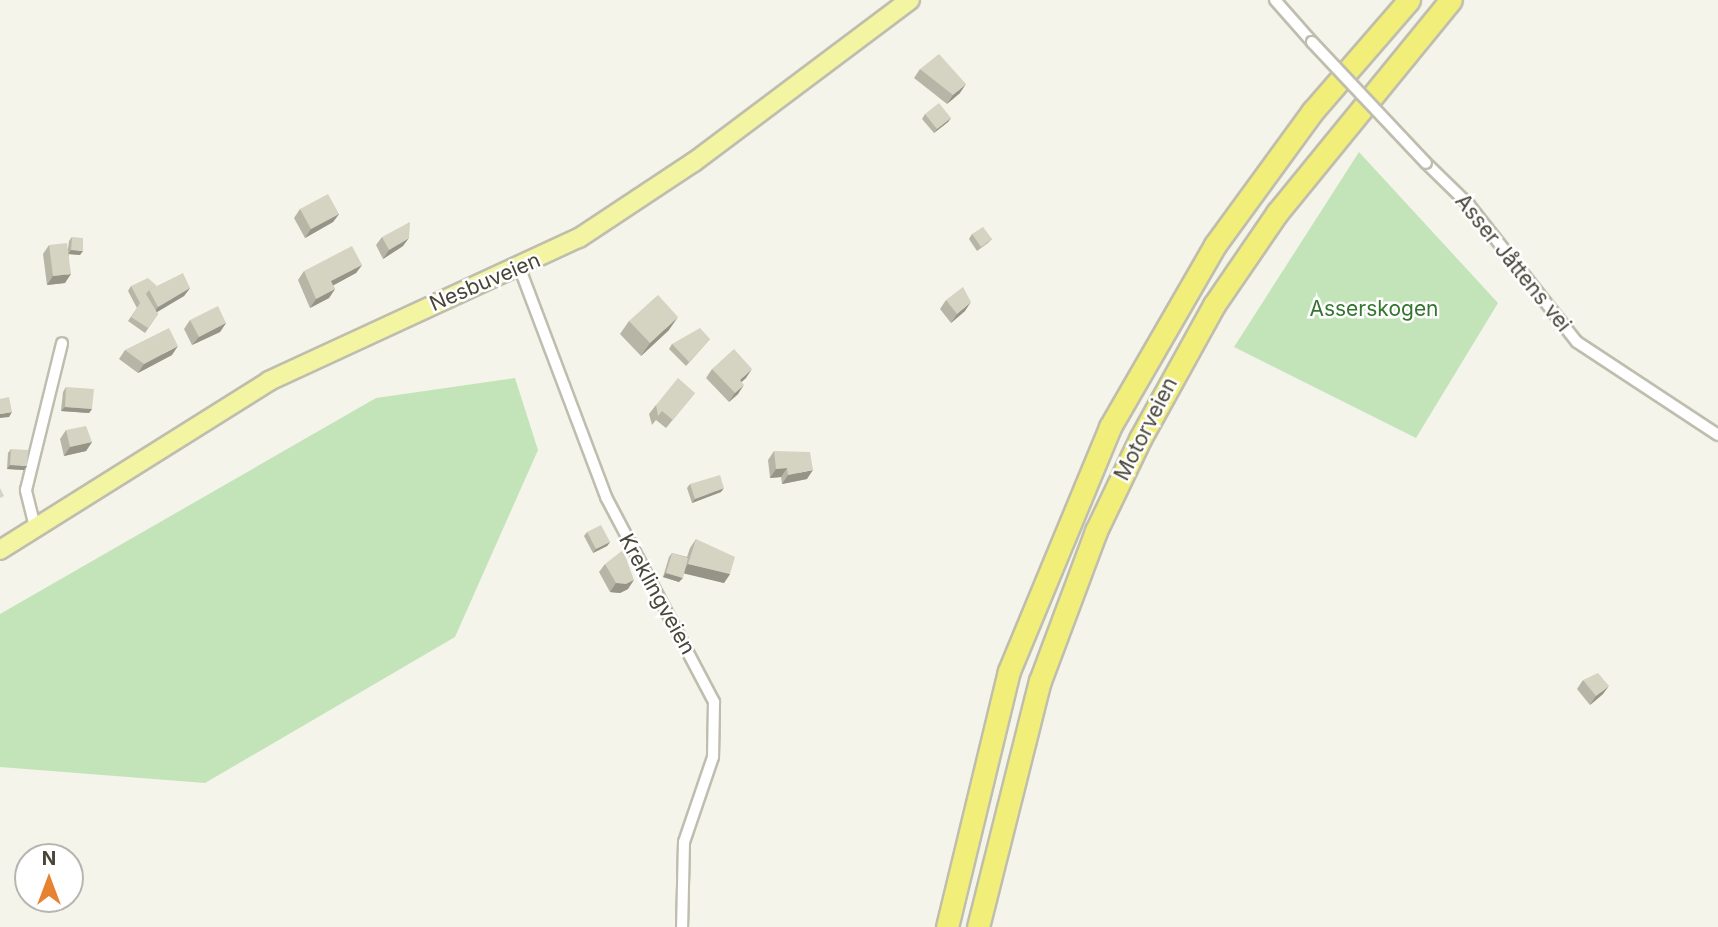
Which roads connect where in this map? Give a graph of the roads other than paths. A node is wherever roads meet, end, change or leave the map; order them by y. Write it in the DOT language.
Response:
graph roads {
  1 [pos="910,0"];
  2 [pos="1275,0"];
  3 [pos="1409,0"];
  4 [pos="1451,0"];
  5 [pos="520,269"];
  6 [pos="62,343"];
  7 [pos="1718,435"];
  8 [pos="35,527"];
  9 [pos="0,550"];
  10 [pos="682,927"];
  11 [pos="947,927"];
  12 [pos="978,927"];
  1 -- 5 [label="main road, Nesbuveien"];
  2 -- 7 [label="street, Asser Jåttens vei, bridge"];
  3 -- 11 [label="highway, Motorveien"];
  4 -- 12 [label="highway, Motorveien"];
  5 -- 8 [label="main road, Nesbuveien"];
  5 -- 10 [label="street, Kreklingveien"];
  6 -- 8 [label="street"];
  8 -- 9 [label="main road, Nesbuveien"];
}
